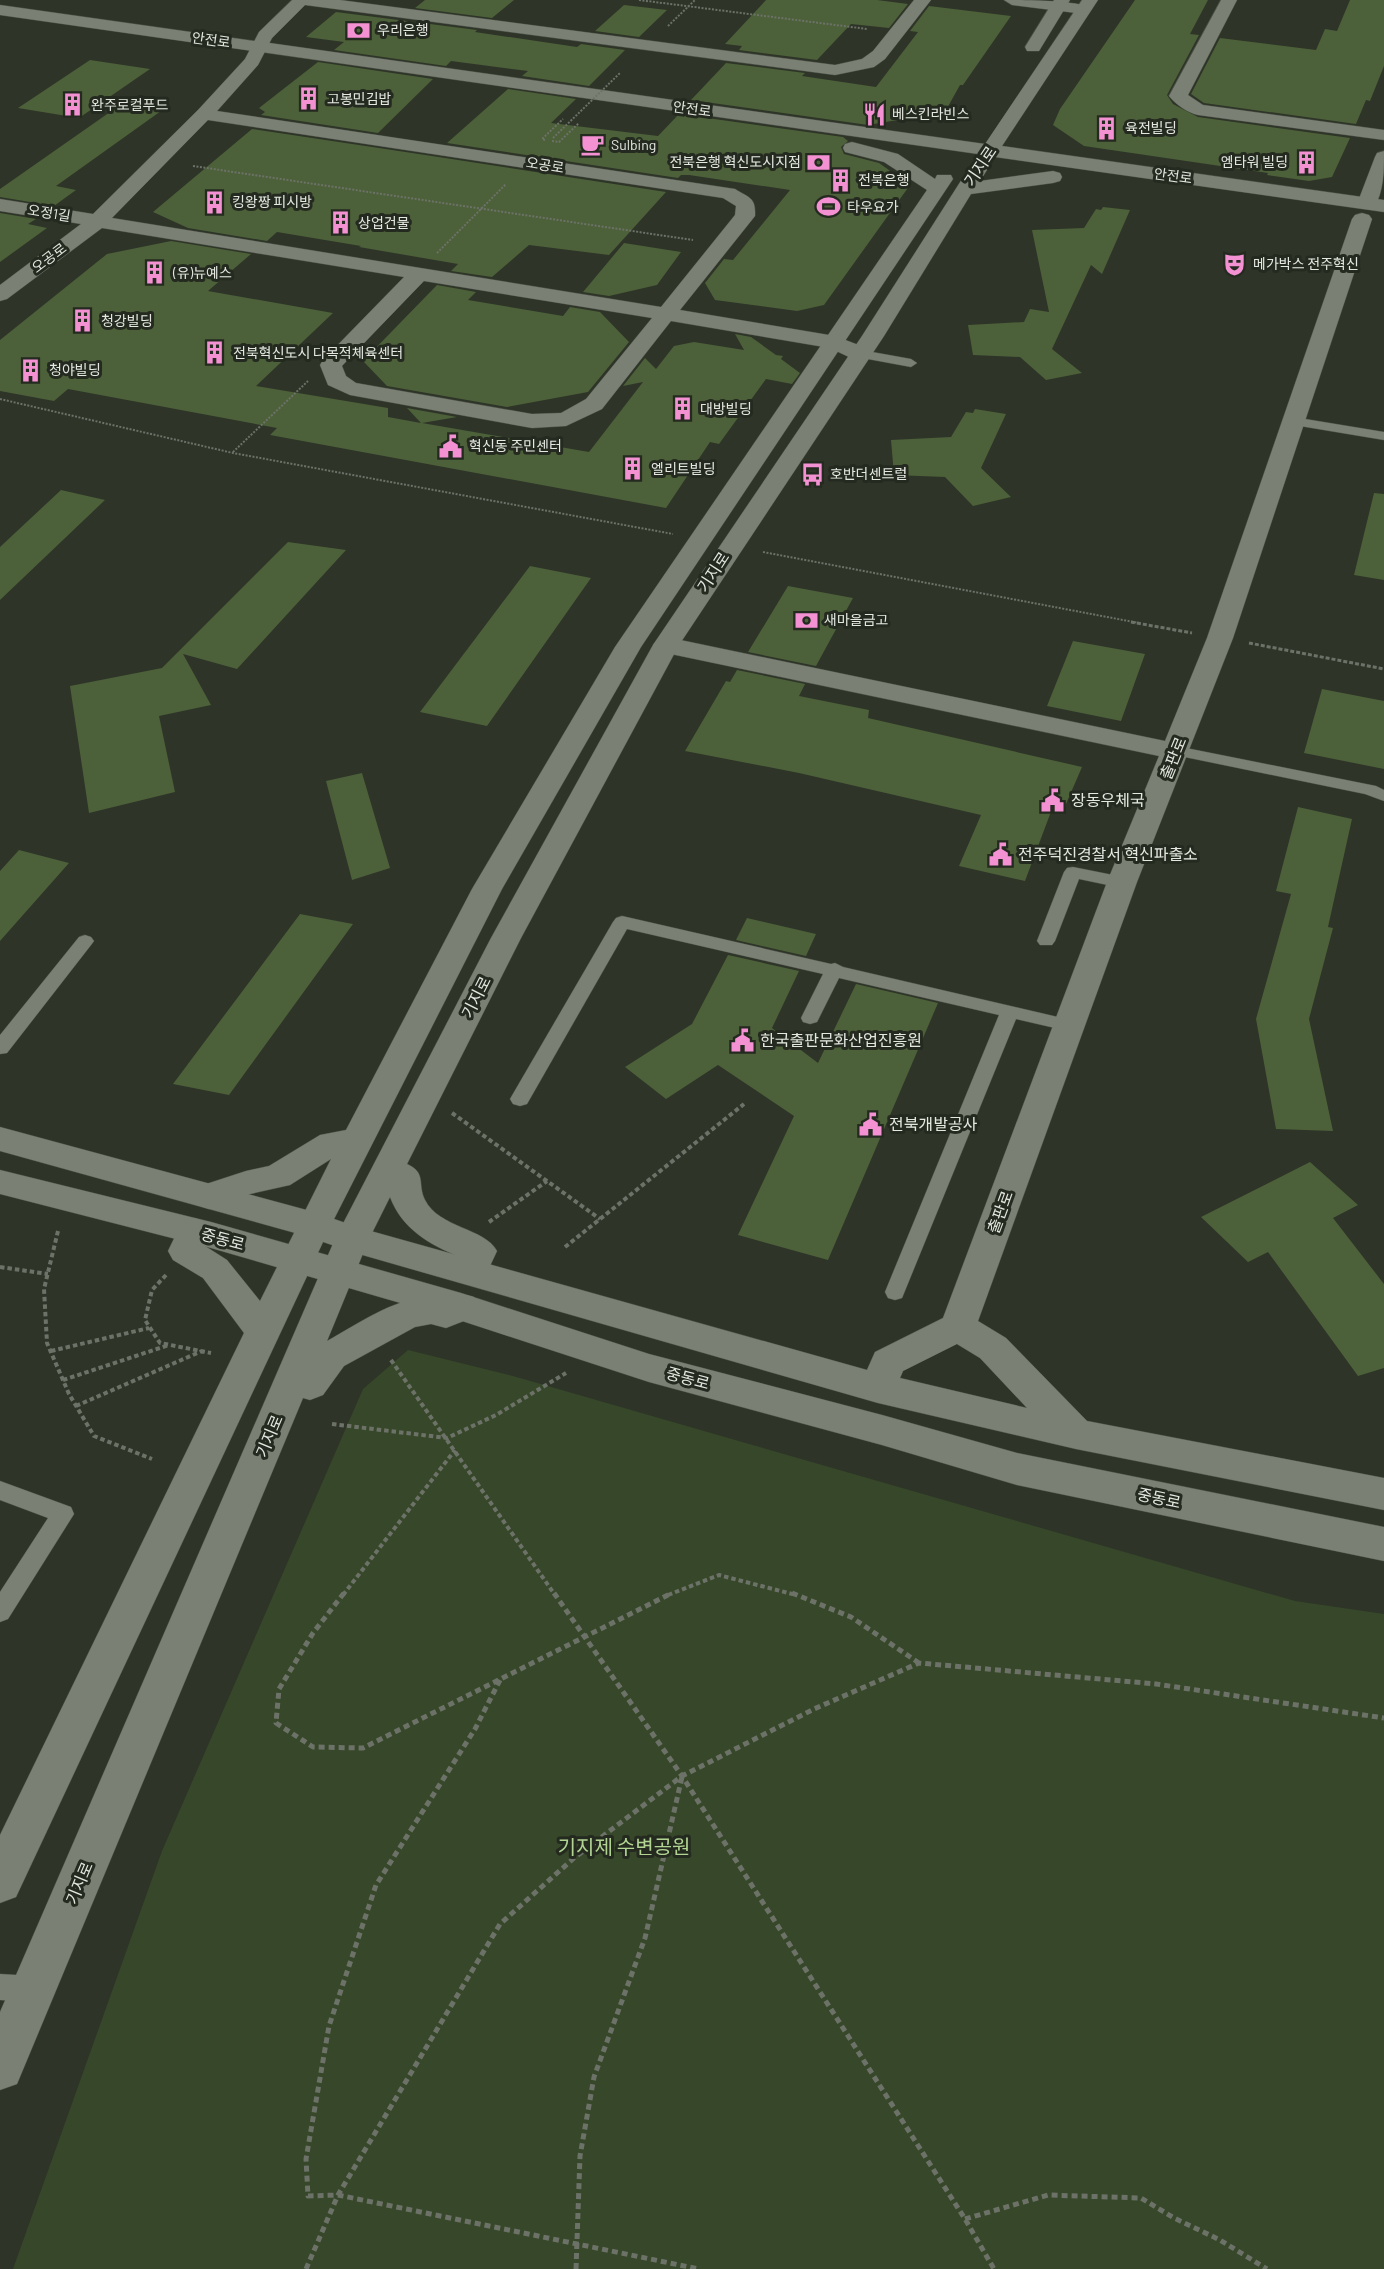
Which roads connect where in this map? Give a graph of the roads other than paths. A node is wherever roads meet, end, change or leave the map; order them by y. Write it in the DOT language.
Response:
graph roads {
  1 [pos="302,0"];
  2 [pos="923,0"];
  3 [pos="1012,0"];
  4 [pos="1229,0"];
  5 [pos="1074,4"];
  6 [pos="0,10"];
  7 [pos="0,25"];
  8 [pos="255,54"];
  9 [pos="204,114"];
  10 [pos="1384,135"];
  11 [pos="868,142"];
  12 [pos="970,157"];
  13 [pos="1384,157"];
  14 [pos="1052,168"];
  15 [pos="2,207"];
  16 [pos="1374,213"];
  17 [pos="98,221"];
  18 [pos="418,274"];
  19 [pos="0,295"];
  20 [pos="664,315"];
  21 [pos="848,348"];
  22 [pos="911,363"];
  23 [pos="1293,421"];
  24 [pos="1384,436"];
  25 [pos="666,645"];
  26 [pos="1176,751"];
  27 [pos="1384,796"];
  28 [pos="1122,882"];
  29 [pos="84,941"];
  30 [pos="1046,941"];
  31 [pos="836,969"];
  32 [pos="1010,1012"];
  33 [pos="810,1018"];
  34 [pos="1068,1025"];
  35 [pos="0,1048"];
  36 [pos="520,1099"];
  37 [pos="0,1139"];
  38 [pos="357,1142"];
  39 [pos="388,1170"];
  40 [pos="0,1182"];
  41 [pos="209,1196"];
  42 [pos="314,1225"];
  43 [pos="194,1231"];
  44 [pos="352,1239"];
  45 [pos="297,1260"];
  46 [pos="338,1271"];
  47 [pos="471,1272"];
  48 [pos="895,1292"];
  49 [pos="461,1308"];
  50 [pos="958,1327"];
  51 [pos="263,1331"];
  52 [pos="292,1381"];
  53 [pos="878,1388"];
  54 [pos="1076,1434"];
  55 [pos="0,1490"];
  56 [pos="1384,1494"];
  57 [pos="1384,1545"];
  58 [pos="0,1612"];
  59 [pos="0,1882"];
  60 [pos="0,1987"];
  61 [pos="34,1989"];
  62 [pos="0,2067"];
  1 -- 2 [label="street, 오공로"];
  1 -- 8 [label="street, 오공로"];
  3 -- 5 [label="street"];
  4 -- 10 [label="street"];
  5 -- 12 [label="street, 기지로"];
  5 -- 12 [label="street, 기지로"];
  6 -- 8 [label="street, 안전로"];
  7 -- 8 [label="street, 안전로"];
  8 -- 9 [label="street, 오공로"];
  8 -- 11 [label="street, 안전로"];
  9 -- 17 [label="street, 오공로"];
  9 -- 20 [label="street, 오공로"];
  11 -- 12 [label="street, 안전로"];
  11 -- 12 [label="street"];
  11 -- 12 [label="street"];
  12 -- 14 [label="street, 안전로"];
  12 -- 14 [label="street"];
  12 -- 14 [label="street"];
  12 -- 21 [label="street, 기지로"];
  13 -- 16 [label="street, 출판로"];
  14 -- 16 [label="street, 안전로"];
  15 -- 17 [label="street, 오정1길"];
  16 -- 23 [label="street, 출판로"];
  17 -- 18 [label="street"];
  17 -- 19 [label="street, 오공로"];
  18 -- 20 [label="street"];
  18 -- 20 [label="street, 오공로"];
  20 -- 21 [label="street"];
  21 -- 22 [label="lane"];
  21 -- 25 [label="street, 기지로"];
  21 -- 38 [label="street, 기지로"];
  23 -- 24 [label="lane"];
  23 -- 26 [label="street, 출판로"];
  25 -- 26 [label="street"];
  25 -- 39 [label="street, 기지로"];
  26 -- 27 [label="lane"];
  26 -- 28 [label="street, 출판로"];
  28 -- 30 [label="lane"];
  28 -- 34 [label="street, 출판로"];
  29 -- 35 [label="lane"];
  31 -- 32 [label="lane"];
  31 -- 33 [label="lane"];
  31 -- 36 [label="lane"];
  32 -- 34 [label="lane"];
  32 -- 48 [label="lane"];
  34 -- 50 [label="street, 출판로"];
  37 -- 41 [label="street"];
  38 -- 41 [label="street"];
  38 -- 42 [label="street, 기지로"];
  39 -- 44 [label="street, 기지로"];
  39 -- 47 [label="street"];
  40 -- 43 [label="street, 중동로"];
  41 -- 42 [label="street"];
  42 -- 44 [label="street"];
  42 -- 45 [label="street, 기지로"];
  43 -- 45 [label="street, 중동로"];
  43 -- 51 [label="street"];
  44 -- 46 [label="street, 기지로"];
  44 -- 47 [label="street"];
  45 -- 46 [label="street, 중동로"];
  45 -- 51 [label="street, 기지로"];
  46 -- 49 [label="street, 중동로"];
  46 -- 52 [label="street, 기지로"];
  47 -- 53 [label="street"];
  49 -- 52 [label="street"];
  49 -- 57 [label="street, 중동로"];
  50 -- 53 [label="street"];
  50 -- 54 [label="street"];
  51 -- 59 [label="street, 기지로"];
  52 -- 61 [label="street, 기지로"];
  53 -- 54 [label="street"];
  54 -- 56 [label="street"];
  55 -- 58 [label="lane"];
  60 -- 61 [label="lane"];
  61 -- 62 [label="street, 기지로"];
}
